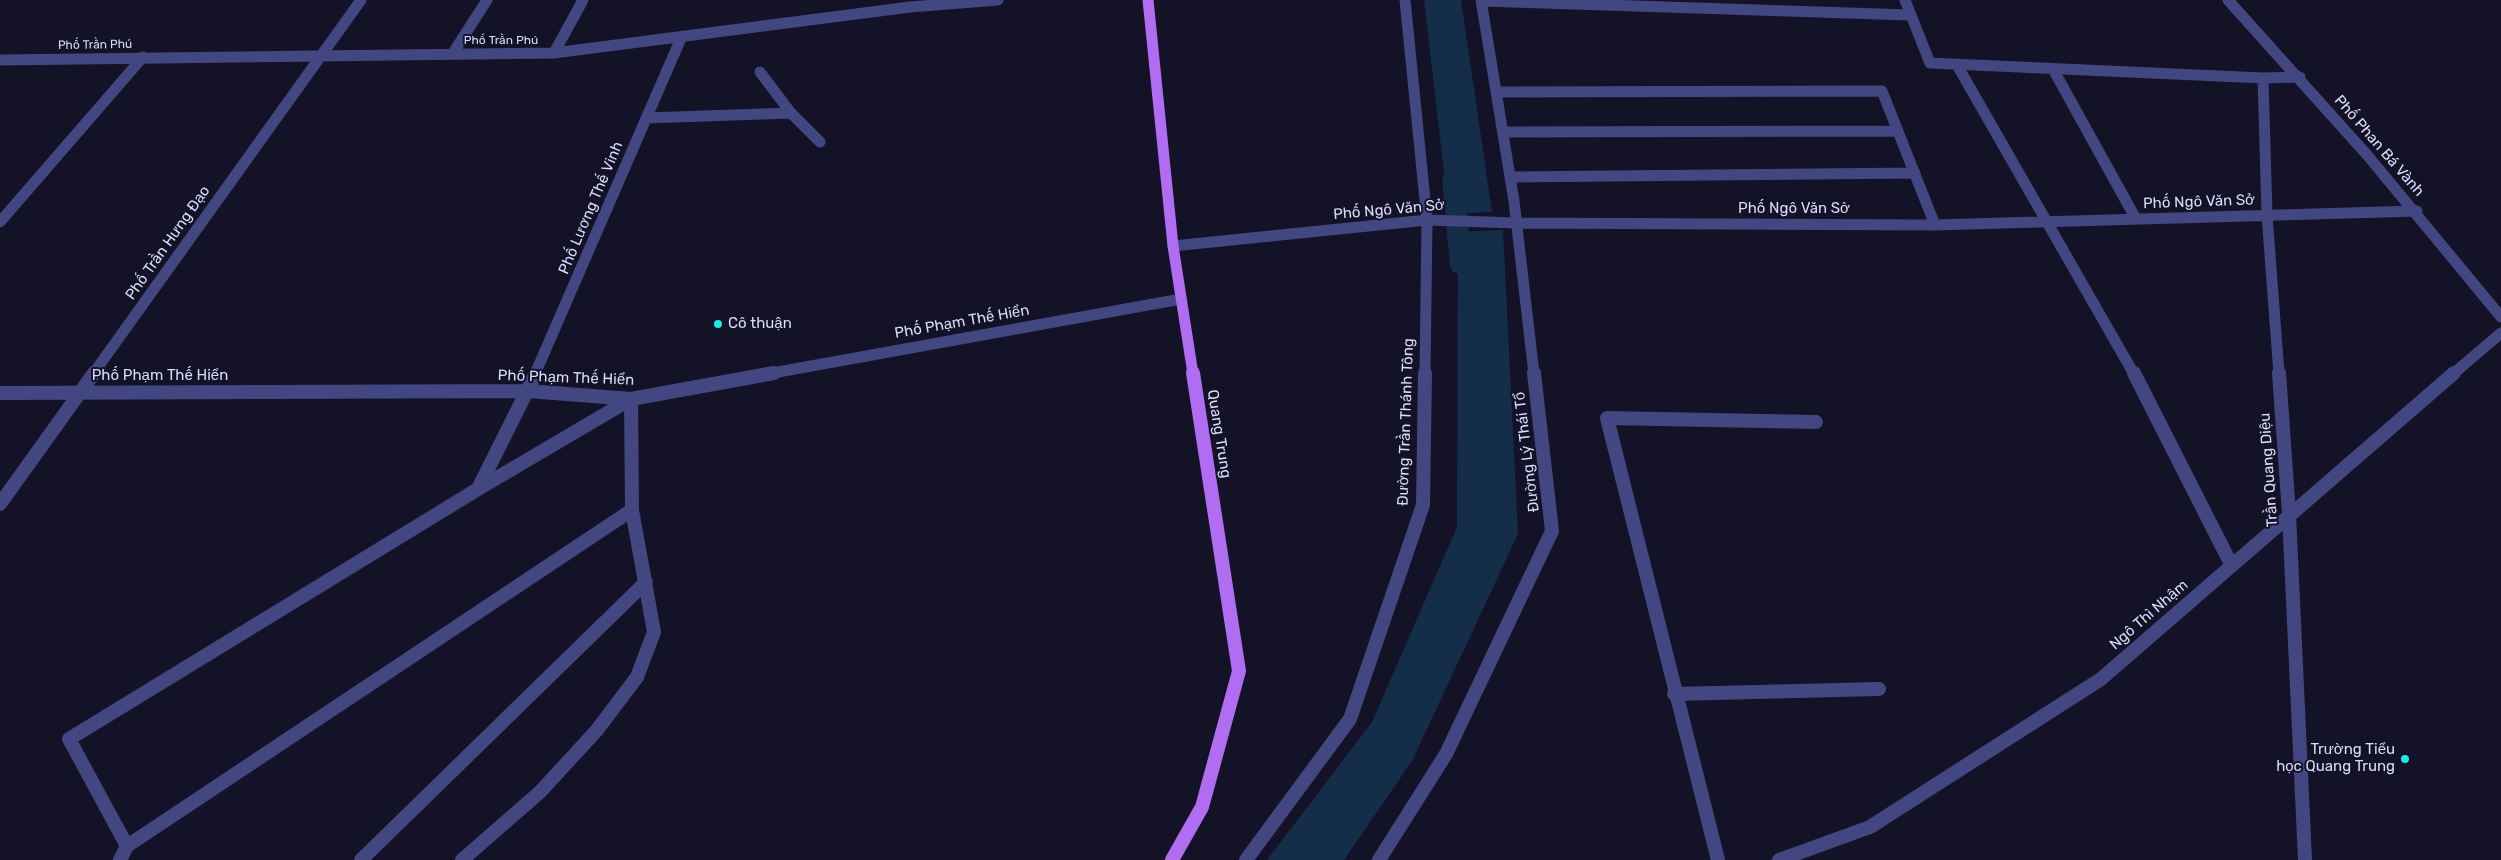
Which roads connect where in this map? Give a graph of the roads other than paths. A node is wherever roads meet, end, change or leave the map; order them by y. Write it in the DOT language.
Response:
graph roads {
  1 [pos="361,0"];
  2 [pos="487,0"];
  3 [pos="583,0"];
  4 [pos="998,0"];
  5 [pos="1148,0"];
  6 [pos="1405,0"];
  7 [pos="1848,0"];
  8 [pos="1904,0"];
  9 [pos="2228,0"];
  10 [pos="1481,1"];
  11 [pos="1597,2"];
  12 [pos="1748,5"];
  13 [pos="1854,13"];
  14 [pos="1910,14"];
  15 [pos="682,36"];
  16 [pos="554,53"];
  17 [pos="321,54"];
  18 [pos="453,54"];
  19 [pos="143,57"];
  20 [pos="0,60"];
  21 [pos="1957,64"];
  22 [pos="2053,69"];
  23 [pos="760,72"];
  24 [pos="2300,77"];
  25 [pos="2264,78"];
  26 [pos="1497,92"];
  27 [pos="791,113"];
  28 [pos="646,118"];
  29 [pos="1898,131"];
  30 [pos="1503,132"];
  31 [pos="820,142"];
  32 [pos="1914,173"];
  33 [pos="1510,177"];
  34 [pos="2417,211"];
  35 [pos="2266,215"];
  36 [pos="2136,219"];
  37 [pos="1427,220"];
  38 [pos="0,222"];
  39 [pos="2048,222"];
  40 [pos="1517,223"];
  41 [pos="1935,225"];
  42 [pos="1174,246"];
  43 [pos="1181,299"];
  44 [pos="2501,317"];
  45 [pos="2501,333"];
  46 [pos="528,392"];
  47 [pos="0,393"];
  48 [pos="79,393"];
  49 [pos="631,399"];
  50 [pos="1816,422"];
  51 [pos="478,489"];
  52 [pos="0,504"];
  53 [pos="632,510"];
  54 [pos="2289,514"];
  55 [pos="2231,564"];
  56 [pos="646,582"];
  57 [pos="1879,689"];
  58 [pos="1674,694"];
  59 [pos="127,846"];
  60 [pos="120,860"];
  61 [pos="361,860"];
  62 [pos="462,860"];
  63 [pos="1172,860"];
  64 [pos="1246,860"];
  65 [pos="1379,860"];
  66 [pos="1718,860"];
  67 [pos="1779,860"];
  68 [pos="2305,860"];
  1 -- 17 [label="street, Phố Trần Hưng Đạo"];
  2 -- 18 [label="street"];
  3 -- 16 [label="street"];
  4 -- 15 [label="street, Phố Trần Phú"];
  5 -- 42 [label="main road, Quang Trung"];
  6 -- 37 [label="street, Đường Trần Thánh Tông"];
  7 -- 13 [label="street"];
  8 -- 14 [label="street"];
  9 -- 24 [label="street, Phố Phan Bá Vành"];
  10 -- 11 [label="street"];
  10 -- 26 [label="street, Đường Lý Thái Tổ"];
  11 -- 12 [label="street"];
  12 -- 13 [label="street"];
  13 -- 14 [label="street"];
  14 -- 21 [label="street"];
  15 -- 16 [label="street, Phố Trần Phú"];
  15 -- 28 [label="street, Phố Lương Thế Vinh"];
  16 -- 18 [label="street, Phố Trần Phú"];
  17 -- 18 [label="street, Phố Trần Phú"];
  17 -- 19 [label="street, Phố Trần Phú"];
  17 -- 48 [label="street, Phố Trần Hưng Đạo"];
  19 -- 20 [label="street, Phố Trần Phú"];
  19 -- 38 [label="street"];
  21 -- 22 [label="street"];
  21 -- 39 [label="street"];
  22 -- 25 [label="street"];
  22 -- 36 [label="street"];
  23 -- 27 [label="street"];
  24 -- 25 [label="street"];
  24 -- 34 [label="street, Phố Phan Bá Vành"];
  25 -- 35 [label="street, Trần Quang Diệu"];
  26 -- 29 [label="street"];
  26 -- 30 [label="street, Đường Lý Thái Tổ"];
  27 -- 28 [label="street"];
  27 -- 31 [label="street"];
  28 -- 46 [label="street, Phố Lương Thế Vinh"];
  29 -- 30 [label="street"];
  29 -- 32 [label="street"];
  30 -- 33 [label="street, Đường Lý Thái Tổ"];
  32 -- 33 [label="street"];
  32 -- 41 [label="street"];
  33 -- 40 [label="street, Đường Lý Thái Tổ"];
  34 -- 35 [label="street, Phố Ngô Văn Sở"];
  34 -- 44 [label="street, Phố Phan Bá Vành"];
  35 -- 36 [label="street, Phố Ngô Văn Sở"];
  35 -- 54 [label="street, Trần Quang Diệu"];
  36 -- 39 [label="street, Phố Ngô Văn Sở"];
  37 -- 40 [label="street, Phố Ngô Văn Sở"];
  37 -- 42 [label="street, Phố Ngô Văn Sở"];
  37 -- 64 [label="street, Đường Trần Thánh Tông"];
  39 -- 41 [label="street, Phố Ngô Văn Sở"];
  39 -- 55 [label="street"];
  40 -- 41 [label="street, Phố Ngô Văn Sở"];
  40 -- 65 [label="street, Đường Lý Thái Tổ"];
  42 -- 43 [label="main road, Quang Trung"];
  43 -- 49 [label="street, Phố Phạm Thế Hiển"];
  43 -- 63 [label="main road, Quang Trung"];
  45 -- 54 [label="street, Ngô Thì Nhậm"];
  46 -- 48 [label="street, Phố Phạm Thế Hiển"];
  46 -- 49 [label="street, Phố Phạm Thế Hiển"];
  46 -- 51 [label="street, Phố Lương Thế Vinh"];
  47 -- 48 [label="street, Phố Phạm Thế Hiển"];
  48 -- 52 [label="street, Phố Trần Hưng Đạo"];
  49 -- 51 [label="street"];
  49 -- 53 [label="street"];
  50 -- 58 [label="street"];
  51 -- 59 [label="street"];
  53 -- 56 [label="street"];
  53 -- 59 [label="street"];
  54 -- 55 [label="street, Ngô Thì Nhậm"];
  54 -- 68 [label="street, Trần Quang Diệu"];
  55 -- 67 [label="street, Ngô Thì Nhậm"];
  56 -- 61 [label="street"];
  56 -- 62 [label="street"];
  57 -- 58 [label="street"];
  58 -- 66 [label="street"];
  59 -- 60 [label="street"];
}
